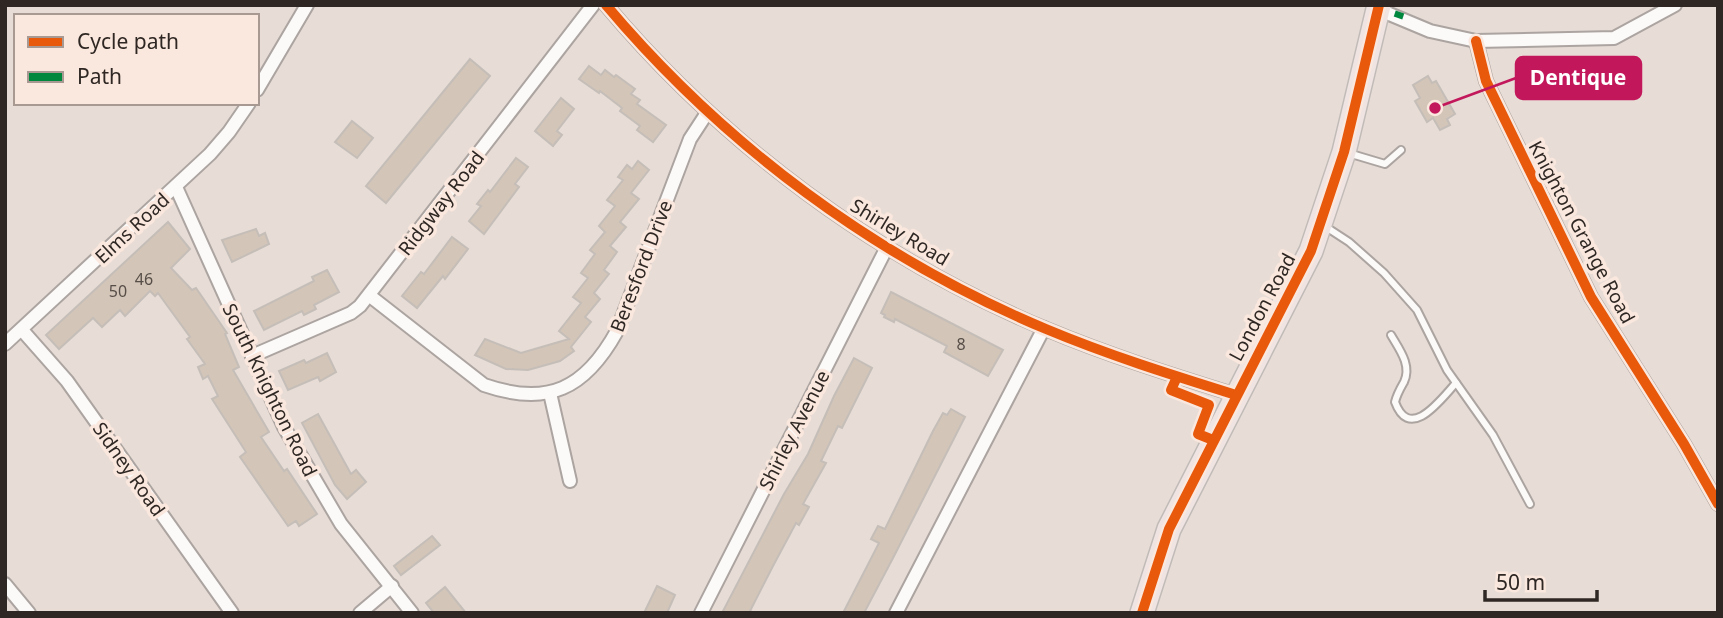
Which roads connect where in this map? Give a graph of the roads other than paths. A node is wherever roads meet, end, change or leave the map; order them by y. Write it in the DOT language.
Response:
graph roads {
  1 [pos="307,5"];
  2 [pos="593,5"];
  3 [pos="606,5"];
  4 [pos="1675,5"];
  5 [pos="1375,7"];
  6 [pos="1476,41"];
  7 [pos="259,87"];
  8 [pos="248,105"];
  9 [pos="707,113"];
  10 [pos="1401,150"];
  11 [pos="1344,152"];
  12 [pos="176,187"];
  13 [pos="1321,224"];
  14 [pos="887,247"];
  15 [pos="370,296"];
  16 [pos="1044,328"];
  17 [pos="22,330"];
  18 [pos="1391,335"];
  19 [pos="5,344"];
  20 [pos="252,356"];
  21 [pos="1456,383"];
  22 [pos="550,393"];
  23 [pos="1236,395"];
  24 [pos="570,481"];
  25 [pos="1530,504"];
  26 [pos="1718,504"];
  27 [pos="5,584"];
  28 [pos="392,586"];
  29 [pos="29,613"];
  30 [pos="232,613"];
  31 [pos="360,613"];
  32 [pos="412,613"];
  33 [pos="701,613"];
  34 [pos="896,613"];
  35 [pos="1142,613"];
  1 -- 7 [label="street"];
  2 -- 15 [label="street, Ridgway Road"];
  3 -- 9 [label="street, Shirley Road"];
  4 -- 6 [label="street"];
  5 -- 6 [label="street"];
  5 -- 11 [label="highway, London Road"];
  6 -- 26 [label="street, Knighton Grange Road"];
  8 -- 12 [label="street, Elms Road"];
  9 -- 14 [label="street, Shirley Road"];
  9 -- 22 [label="street, Beresford Drive"];
  10 -- 11 [label="lane"];
  11 -- 13 [label="highway, London Road"];
  12 -- 17 [label="street, Elms Road"];
  12 -- 20 [label="street, South Knighton Road"];
  13 -- 21 [label="lane"];
  13 -- 23 [label="highway, London Road"];
  14 -- 16 [label="street, Shirley Road"];
  14 -- 33 [label="street, Shirley Avenue"];
  15 -- 20 [label="street, Ridgway Road"];
  15 -- 22 [label="street, Beresford Drive"];
  16 -- 23 [label="street, Shirley Road"];
  16 -- 34 [label="street"];
  17 -- 19 [label="street, Elms Road"];
  17 -- 30 [label="street, Sidney Road"];
  18 -- 21 [label="lane"];
  20 -- 28 [label="street, South Knighton Road"];
  21 -- 25 [label="lane"];
  22 -- 24 [label="street"];
  23 -- 35 [label="highway, London Road"];
  27 -- 29 [label="street"];
  28 -- 31 [label="street"];
  28 -- 32 [label="street, South Knighton Road"];
}
